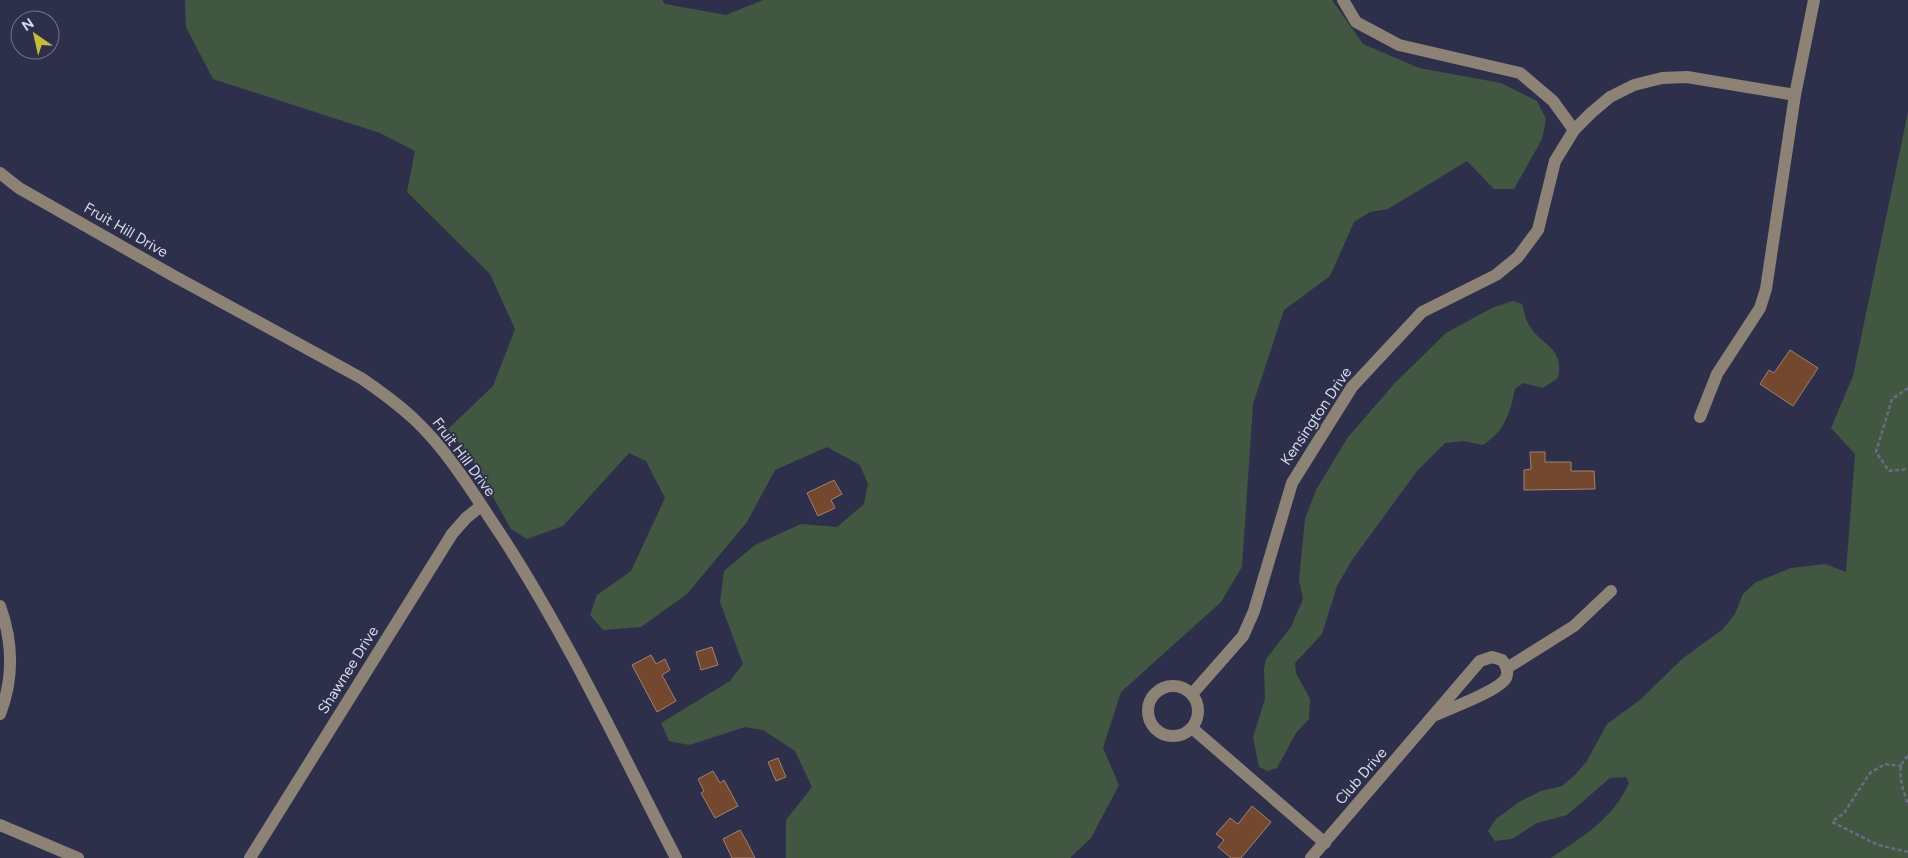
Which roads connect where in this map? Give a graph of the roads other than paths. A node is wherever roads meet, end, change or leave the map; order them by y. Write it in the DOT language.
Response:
graph roads {
  1 [pos="1344,0"];
  2 [pos="1814,0"];
  3 [pos="1795,95"];
  4 [pos="1574,130"];
  5 [pos="0,173"];
  6 [pos="1700,417"];
  7 [pos="481,506"];
  8 [pos="1611,591"];
  9 [pos="0,606"];
  10 [pos="1507,668"];
  11 [pos="1192,694"];
  12 [pos="0,714"];
  13 [pos="1436,714"];
  14 [pos="1192,728"];
  15 [pos="0,825"];
  16 [pos="1325,843"];
  17 [pos="78,858"];
  18 [pos="250,858"];
  19 [pos="676,858"];
  20 [pos="1311,858"];
  1 -- 4 [label="street"];
  2 -- 3 [label="street"];
  3 -- 4 [label="street, Kensington Drive"];
  3 -- 6 [label="street"];
  4 -- 11 [label="street, Kensington Drive"];
  5 -- 7 [label="street, Fruit Hill Drive"];
  7 -- 18 [label="street, Shawnee Drive"];
  7 -- 19 [label="street, Fruit Hill Drive"];
  8 -- 10 [label="street"];
  9 -- 12 [label="street"];
  10 -- 13 [label="street, Club Drive"];
  10 -- 13 [label="street, Club Drive"];
  11 -- 14 [label="street"];
  11 -- 14 [label="street"];
  13 -- 16 [label="street, Club Drive"];
  14 -- 16 [label="street"];
  15 -- 17 [label="street"];
  16 -- 20 [label="street, Club Drive"];
}
